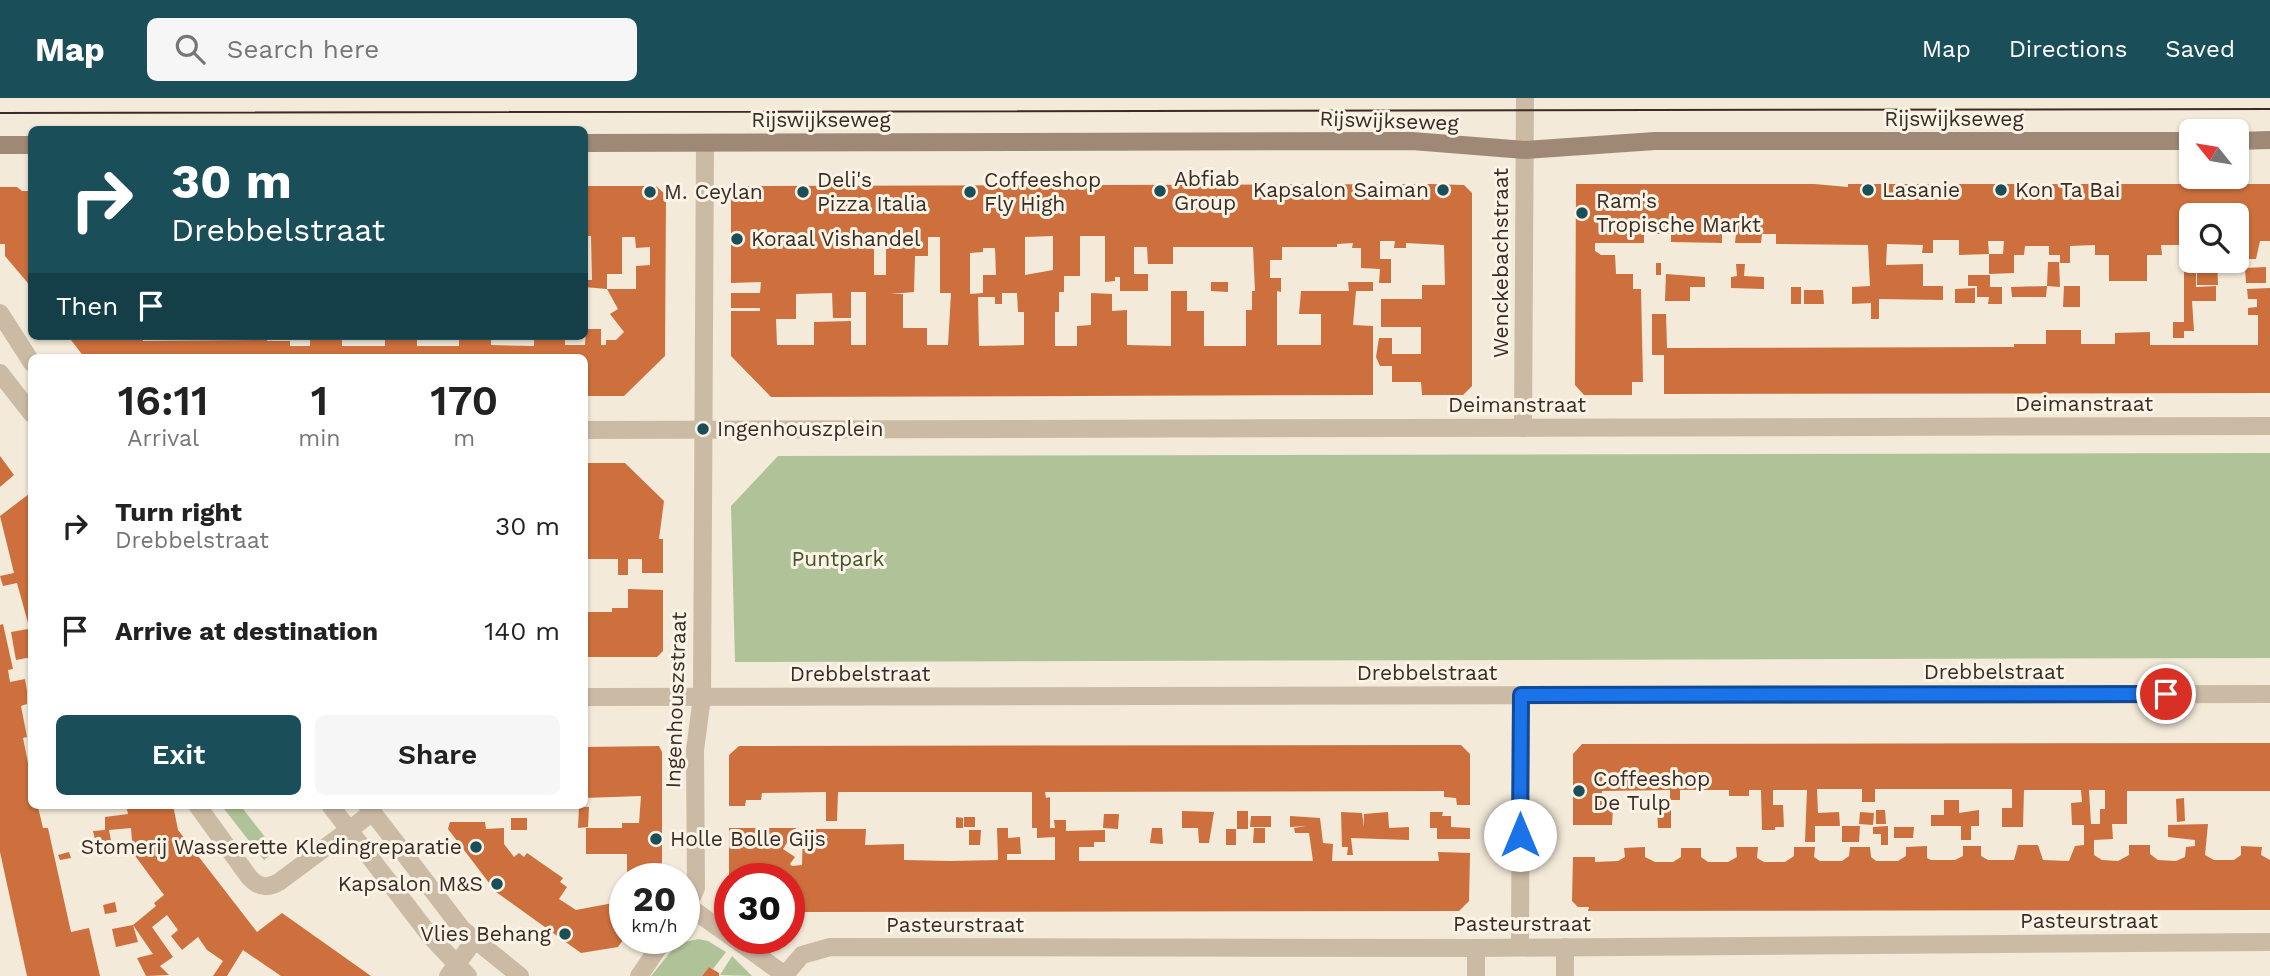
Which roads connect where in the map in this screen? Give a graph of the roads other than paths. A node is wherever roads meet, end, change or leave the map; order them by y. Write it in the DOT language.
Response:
graph roads {
  1 [pos="1525,98"];
  2 [pos="2270,140"];
  3 [pos="2179,141"];
  4 [pos="2249,141"];
  5 [pos="705,143"];
  6 [pos="588,144"];
  7 [pos="0,145"];
  8 [pos="28,145"];
  9 [pos="1525,150"];
  10 [pos="0,313"];
  11 [pos="28,357"];
  12 [pos="0,373"];
  13 [pos="28,409"];
  14 [pos="2270,426"];
  15 [pos="1523,428"];
  16 [pos="703,429"];
  17 [pos="588,430"];
  18 [pos="2270,694"];
  19 [pos="1521,695"];
  20 [pos="588,697"];
  21 [pos="702,697"];
  22 [pos="200,809"];
  23 [pos="333,809"];
  24 [pos="370,809"];
  25 [pos="349,830"];
  26 [pos="696,863"];
  27 [pos="474,941"];
  28 [pos="2270,942"];
  29 [pos="1520,947"];
  30 [pos="1565,947"];
  31 [pos="1476,948"];
  32 [pos="655,954"];
  33 [pos="755,954"];
  34 [pos="457,972"];
  35 [pos="784,975"];
  36 [pos="520,976"];
  37 [pos="639,976"];
  38 [pos="1476,976"];
  39 [pos="1565,976"];
  1 -- 9 [label="street, Wenckebachstraat"];
  2 -- 4 [label="main road"];
  3 -- 9 [label="main road, Rijswijkseweg"];
  5 -- 6 [label="main road, Rijswijkseweg"];
  5 -- 9 [label="main road, Rijswijkseweg"];
  5 -- 16 [label="street"];
  7 -- 8 [label="main road"];
  9 -- 15 [label="street, Wenckebachstraat"];
  10 -- 11 [label="street"];
  12 -- 13 [label="street"];
  14 -- 15 [label="street, Deimanstraat"];
  15 -- 16 [label="street, Deimanstraat"];
  16 -- 17 [label="street"];
  16 -- 21 [label="street, Ingenhouszstraat"];
  18 -- 19 [label="street, Drebbelstraat"];
  19 -- 21 [label="street, Drebbelstraat"];
  19 -- 29 [label="street"];
  20 -- 21 [label="street, Drebbelstraat"];
  21 -- 26 [label="street, Ingenhouszstraat"];
  22 -- 25 [label="street"];
  23 -- 25 [label="street"];
  24 -- 25 [label="street"];
  24 -- 27 [label="street"];
  25 -- 34 [label="street"];
  27 -- 34 [label="street"];
  27 -- 36 [label="street"];
  28 -- 30 [label="street, Pasteurstraat"];
  29 -- 30 [label="street, Pasteurstraat"];
  29 -- 31 [label="street, Pasteurstraat"];
  30 -- 39 [label="street"];
  31 -- 35 [label="street, Pasteurstraat"];
  31 -- 38 [label="street"];
  32 -- 37 [label="street"];
  33 -- 35 [label="street"];
}
